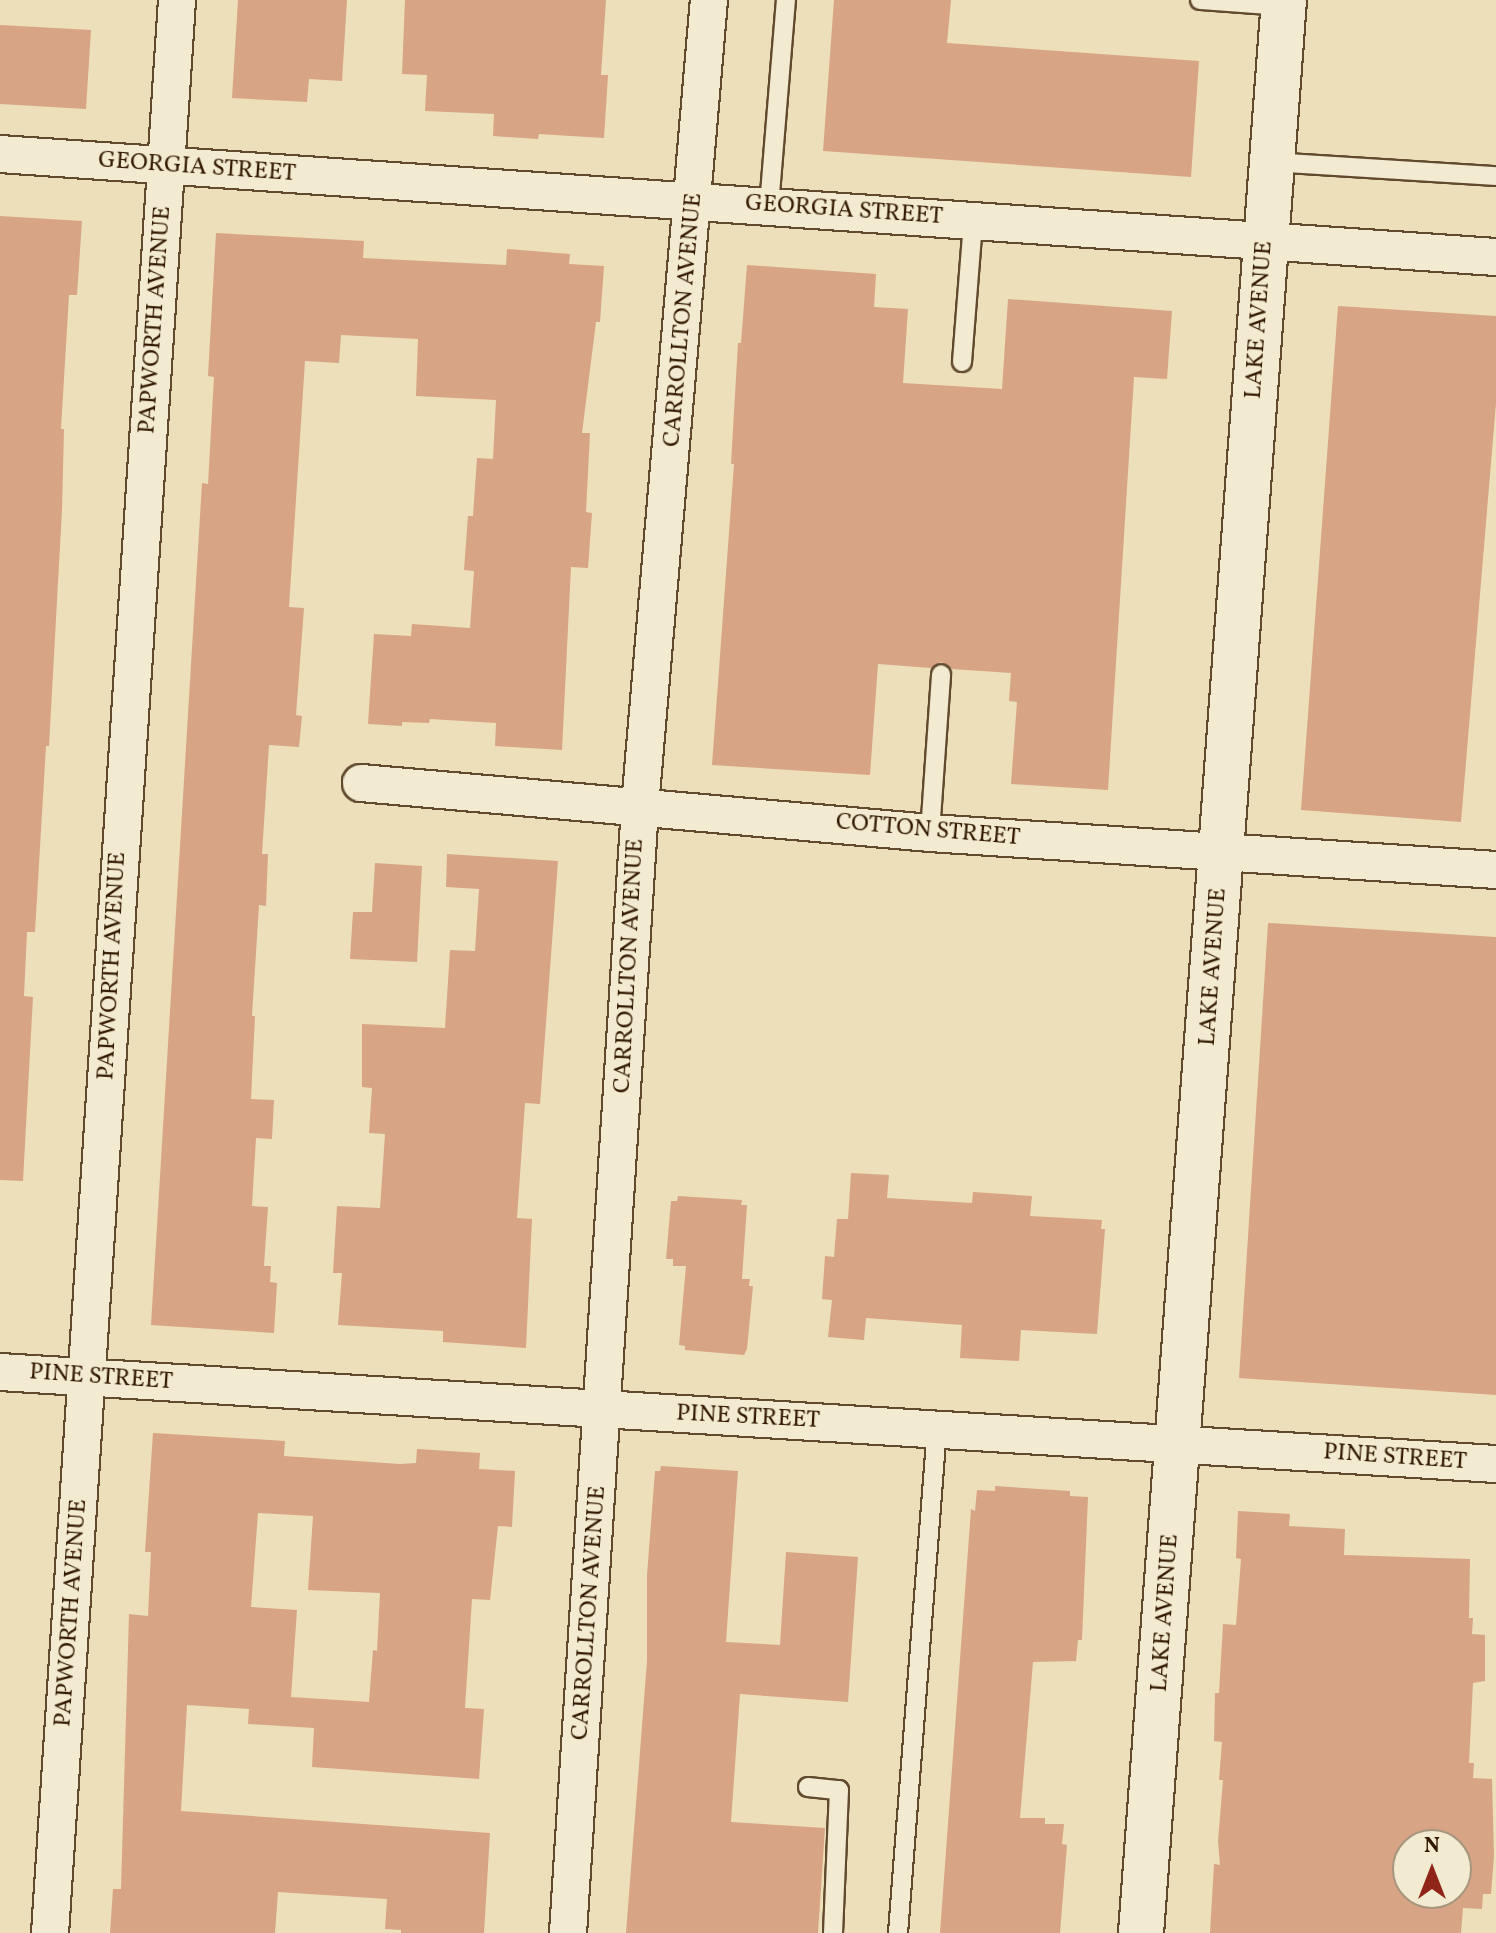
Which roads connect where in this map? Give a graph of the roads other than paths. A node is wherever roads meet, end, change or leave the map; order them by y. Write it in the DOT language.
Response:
graph roads {
  1 [pos="177,0"];
  2 [pos="709,0"];
  3 [pos="786,0"];
  4 [pos="1200,0"];
  5 [pos="1284,3"];
  6 [pos="0,154"];
  7 [pos="1272,162"];
  8 [pos="167,166"];
  9 [pos="1496,176"];
  10 [pos="694,201"];
  11 [pos="769,206"];
  12 [pos="973,221"];
  13 [pos="1266,241"];
  14 [pos="1496,257"];
  15 [pos="962,362"];
  16 [pos="941,674"];
  17 [pos="361,783"];
  18 [pos="640,806"];
  19 [pos="930,833"];
  20 [pos="1222,854"];
  21 [pos="1496,870"];
  22 [pos="0,1372"];
  23 [pos="88,1377"];
  24 [pos="604,1410"];
  25 [pos="937,1429"];
  26 [pos="1178,1444"];
  27 [pos="1496,1464"];
  28 [pos="808,1787"];
  29 [pos="50,1933"];
  30 [pos="568,1933"];
  31 [pos="833,1933"];
  32 [pos="898,1933"];
  33 [pos="1141,1933"];
  1 -- 8 [label="street, PAPWORTH AVENUE"];
  2 -- 10 [label="street, CARROLLTON AVENUE"];
  3 -- 11 [label="lane"];
  4 -- 5 [label="lane"];
  5 -- 7 [label="street, LAKE AVENUE"];
  6 -- 8 [label="street, GEORGIA STREET"];
  7 -- 9 [label="lane"];
  7 -- 13 [label="street, LAKE AVENUE"];
  8 -- 10 [label="street, GEORGIA STREET"];
  8 -- 23 [label="street, PAPWORTH AVENUE"];
  10 -- 11 [label="street, GEORGIA STREET"];
  10 -- 18 [label="street, CARROLLTON AVENUE"];
  11 -- 12 [label="street, GEORGIA STREET"];
  12 -- 13 [label="street, GEORGIA STREET"];
  12 -- 15 [label="lane"];
  13 -- 14 [label="street, GEORGIA STREET"];
  13 -- 20 [label="street, LAKE AVENUE"];
  16 -- 19 [label="lane"];
  17 -- 18 [label="street, COTTON STREET"];
  18 -- 19 [label="street, COTTON STREET"];
  18 -- 24 [label="street, CARROLLTON AVENUE"];
  19 -- 20 [label="street, COTTON STREET"];
  20 -- 21 [label="street, COTTON STREET"];
  20 -- 26 [label="street, LAKE AVENUE"];
  22 -- 23 [label="street, PINE STREET"];
  23 -- 24 [label="street, PINE STREET"];
  23 -- 29 [label="street, PAPWORTH AVENUE"];
  24 -- 25 [label="street, PINE STREET"];
  24 -- 30 [label="street, CARROLLTON AVENUE"];
  25 -- 26 [label="street, PINE STREET"];
  25 -- 32 [label="lane"];
  26 -- 27 [label="street, PINE STREET"];
  26 -- 33 [label="street, LAKE AVENUE"];
  28 -- 31 [label="lane"];
}
